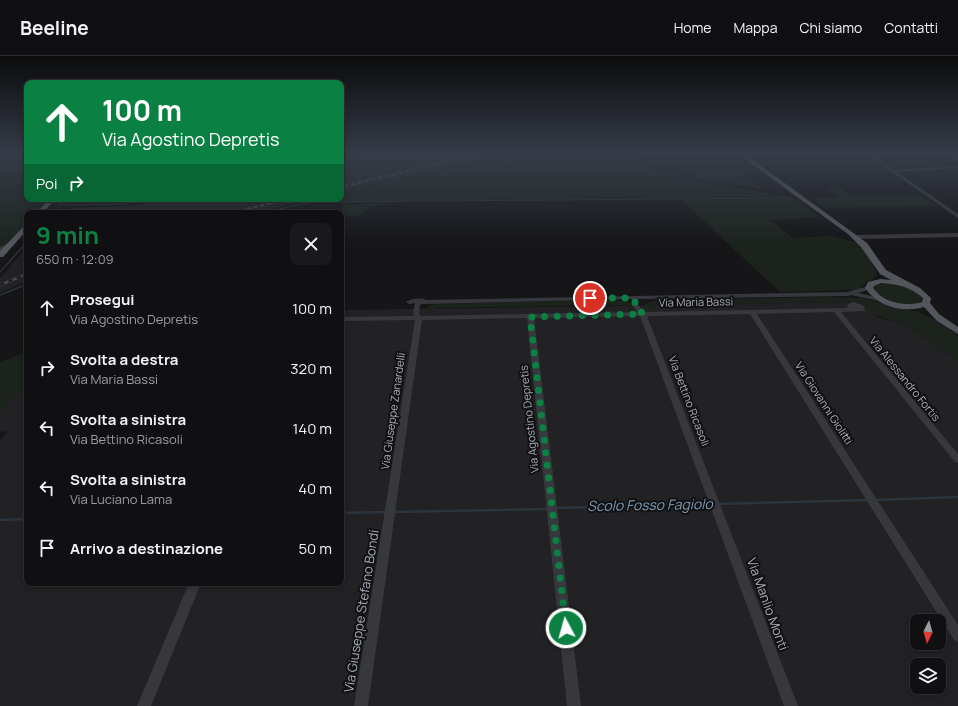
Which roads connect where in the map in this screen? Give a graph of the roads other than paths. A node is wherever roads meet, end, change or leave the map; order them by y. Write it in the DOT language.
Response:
graph roads {
  1 [pos="784,184"];
  2 [pos="912,184"];
  3 [pos="49,202"];
  4 [pos="42,210"];
  5 [pos="958,216"];
  6 [pos="24,229"];
  7 [pos="958,235"];
  8 [pos="855,237"];
  9 [pos="10,245"];
  10 [pos="0,249"];
  11 [pos="0,255"];
  12 [pos="883,272"];
  13 [pos="880,281"];
  14 [pos="906,284"];
  15 [pos="869,288"];
  16 [pos="847,294"];
  17 [pos="678,296"];
  18 [pos="714,296"];
  19 [pos="590,298"];
  20 [pos="555,299"];
  21 [pos="879,299"];
  22 [pos="498,300"];
  23 [pos="640,302"];
  24 [pos="926,303"];
  25 [pos="907,306"];
  26 [pos="859,310"];
  27 [pos="836,311"];
  28 [pos="752,312"];
  29 [pos="643,314"];
  30 [pos="530,317"];
  31 [pos="419,318"];
  32 [pos="938,318"];
  33 [pos="344,319"];
  34 [pos="958,331"];
  35 [pos="958,460"];
  36 [pos="718,513"];
  37 [pos="389,520"];
  38 [pos="194,586"];
  39 [pos="958,636"];
  40 [pos="144,706"];
  41 [pos="361,706"];
  42 [pos="574,706"];
  43 [pos="790,706"];
  1 -- 8 [label="main road"];
  2 -- 5 [label="street"];
  3 -- 4 [label="main road"];
  6 -- 9 [label="main road"];
  7 -- 8 [label="street"];
  8 -- 12 [label="main road"];
  9 -- 10 [label="street"];
  9 -- 11 [label="main road"];
  12 -- 13 [label="main road"];
  12 -- 14 [label="main road"];
  13 -- 14 [label="main road"];
  13 -- 15 [label="main road"];
  14 -- 24 [label="main road"];
  15 -- 16 [label="street"];
  15 -- 21 [label="main road"];
  16 -- 18 [label="street"];
  16 -- 21 [label="street"];
  17 -- 18 [label="street"];
  17 -- 19 [label="street"];
  17 -- 23 [label="street"];
  18 -- 23 [label="street"];
  19 -- 20 [label="street"];
  19 -- 23 [label="street"];
  20 -- 22 [label="street"];
  20 -- 23 [label="street"];
  21 -- 25 [label="main road"];
  22 -- 31 [label="street"];
  22 -- 31 [label="street, Via Giuseppe Zanardelli"];
  23 -- 29 [label="street, Via Bettino Ricasoli"];
  24 -- 25 [label="main road"];
  24 -- 32 [label="main road"];
  25 -- 32 [label="main road"];
  26 -- 27 [label="street, Via Maria Bassi"];
  27 -- 28 [label="street, Via Maria Bassi"];
  27 -- 35 [label="street, Via Alessandro Fortis"];
  28 -- 29 [label="street, Via Maria Bassi"];
  28 -- 39 [label="street, Via Giovanni Giolitti"];
  29 -- 30 [label="street, Via Maria Bassi"];
  29 -- 36 [label="street, Via Bettino Ricasoli"];
  30 -- 31 [label="street, Via Maria Bassi"];
  30 -- 42 [label="street, Via Agostino Depretis"];
  31 -- 33 [label="street, Via Maria Bassi"];
  31 -- 37 [label="street, Via Giuseppe Zanardelli"];
  32 -- 34 [label="main road"];
  36 -- 43 [label="street, Via Manlio Monti"];
  37 -- 41 [label="street, Via Giuseppe Stefano Bondi"];
  38 -- 40 [label="street"];
}
